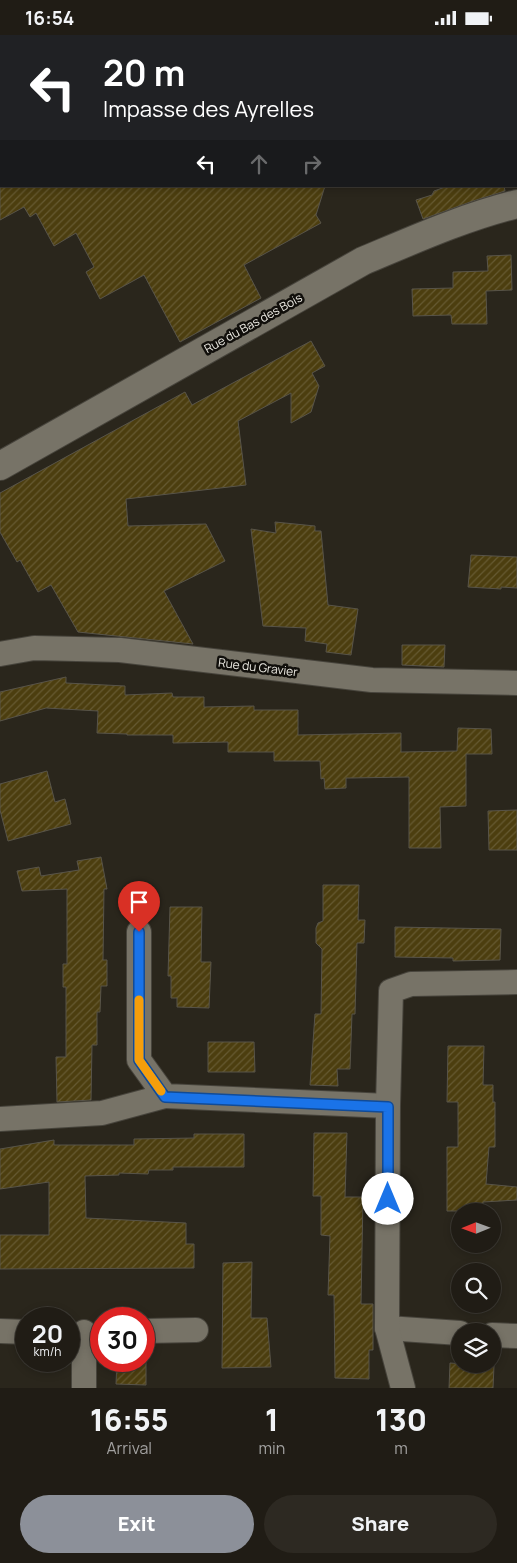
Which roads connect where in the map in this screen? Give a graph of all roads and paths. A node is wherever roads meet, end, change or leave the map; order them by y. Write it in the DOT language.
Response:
graph roads {
  1 [pos="517,204"];
  2 [pos="0,466"];
  3 [pos="0,654"];
  4 [pos="517,683"];
  5 [pos="139,932"];
  6 [pos="517,982"];
  7 [pos="165,1097"];
  8 [pos="388,1107"];
  9 [pos="0,1119"];
  10 [pos="387,1328"];
  11 [pos="196,1330"];
  12 [pos="0,1331"];
  13 [pos="15,1331"];
  14 [pos="155,1331"];
  15 [pos="85,1332"];
  16 [pos="451,1332"];
  17 [pos="501,1335"];
  18 [pos="517,1336"];
  19 [pos="84,1388"];
  20 [pos="403,1388"];
  1 -- 2 [label="street, Rue du Bas des Bois"];
  3 -- 4 [label="street, Rue du Gravier"];
  5 -- 7 [label="street"];
  6 -- 8 [label="street"];
  7 -- 8 [label="street"];
  7 -- 9 [label="street"];
  8 -- 10 [label="street"];
  10 -- 16 [label="street"];
  10 -- 20 [label="street"];
  11 -- 14 [label="street"];
  12 -- 13 [label="street"];
  15 -- 19 [label="street"];
  17 -- 18 [label="street"];
}
